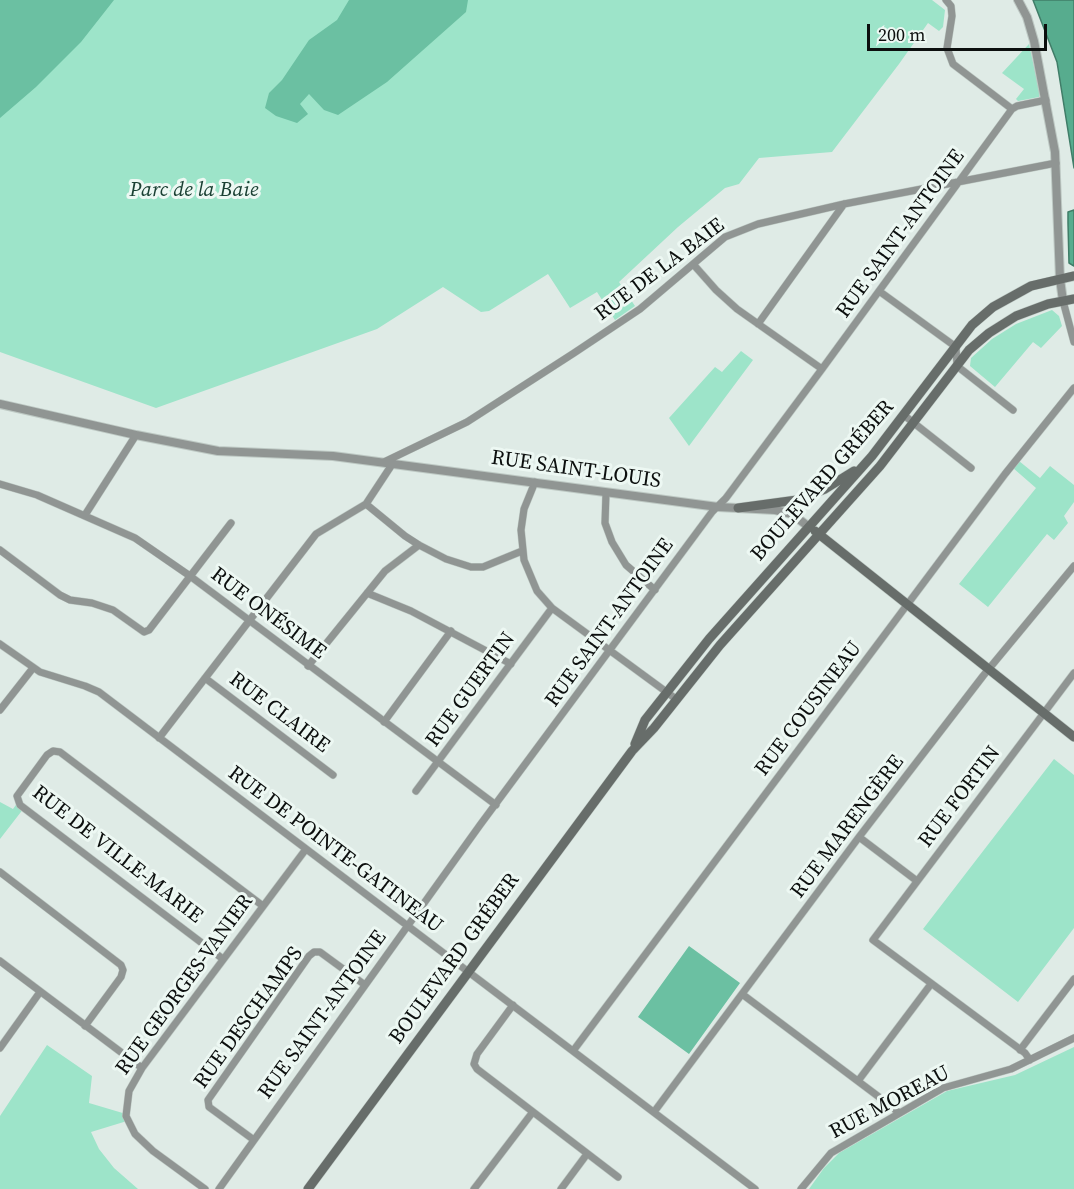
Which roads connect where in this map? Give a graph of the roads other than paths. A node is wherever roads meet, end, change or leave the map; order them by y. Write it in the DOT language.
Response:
graph roads {
  1 [pos="946,0"];
  2 [pos="1018,0"];
  3 [pos="1047,100"];
  4 [pos="1012,109"];
  5 [pos="1056,163"];
  6 [pos="971,165"];
  7 [pos="981,178"];
  8 [pos="958,182"];
  9 [pos="844,204"];
  10 [pos="693,264"];
  11 [pos="1074,276"];
  12 [pos="1060,279"];
  13 [pos="879,291"];
  14 [pos="1074,299"];
  15 [pos="1063,301"];
  16 [pos="758,324"];
  17 [pos="1074,342"];
  18 [pos="956,347"];
  19 [pos="957,366"];
  20 [pos="822,369"];
  21 [pos="1074,388"];
  22 [pos="0,404"];
  23 [pos="1013,410"];
  24 [pos="905,416"];
  25 [pos="914,424"];
  26 [pos="136,435"];
  27 [pos="872,456"];
  28 [pos="388,463"];
  29 [pos="971,468"];
  30 [pos="535,482"];
  31 [pos="0,484"];
  32 [pos="606,493"];
  33 [pos="366,504"];
  34 [pos="718,507"];
  35 [pos="738,508"];
  36 [pos="85,515"];
  37 [pos="231,523"];
  38 [pos="810,527"];
  39 [pos="819,534"];
  40 [pos="419,545"];
  41 [pos="0,550"];
  42 [pos="522,551"];
  43 [pos="1074,566"];
  44 [pos="190,576"];
  45 [pos="655,590"];
  46 [pos="367,593"];
  47 [pos="908,605"];
  48 [pos="552,608"];
  49 [pos="249,621"];
  50 [pos="452,631"];
  51 [pos="0,644"];
  52 [pos="609,651"];
  53 [pos="511,664"];
  54 [pos="308,666"];
  55 [pos="33,668"];
  56 [pos="988,670"];
  57 [pos="1074,673"];
  58 [pos="205,678"];
  59 [pos="666,692"];
  60 [pos="676,699"];
  61 [pos="0,710"];
  62 [pos="1044,713"];
  63 [pos="384,722"];
  64 [pos="1074,737"];
  65 [pos="159,738"];
  66 [pos="632,751"];
  67 [pos="438,764"];
  68 [pos="333,775"];
  69 [pos="416,791"];
  70 [pos="496,806"];
  71 [pos="859,837"];
  72 [pos="306,849"];
  73 [pos="0,872"];
  74 [pos="917,881"];
  75 [pos="263,906"];
  76 [pos="408,926"];
  77 [pos="224,959"];
  78 [pos="0,961"];
  79 [pos="468,972"];
  80 [pos="1074,979"];
  81 [pos="931,984"];
  82 [pos="365,985"];
  83 [pos="40,992"];
  84 [pos="742,994"];
  85 [pos="513,1005"];
  86 [pos="86,1026"];
  87 [pos="1074,1038"];
  88 [pos="0,1046"];
  89 [pos="1020,1050"];
  90 [pos="573,1051"];
  91 [pos="1030,1060"];
  92 [pos="142,1068"];
  93 [pos="858,1080"];
  94 [pos="654,1112"];
  95 [pos="532,1113"];
  96 [pos="899,1113"];
  97 [pos="254,1140"];
  98 [pos="587,1154"];
  99 [pos="618,1177"];
  100 [pos="205,1189"];
  101 [pos="219,1189"];
  102 [pos="308,1189"];
  103 [pos="474,1189"];
  104 [pos="561,1189"];
  105 [pos="755,1189"];
  106 [pos="801,1189"];
  1 -- 4 [label="street"];
  2 -- 3 [label="street"];
  3 -- 4 [label="street"];
  3 -- 5 [label="street"];
  4 -- 6 [label="street, RUE SAINT-ANTOINE"];
  5 -- 7 [label="street, RUE DE LA BAIE"];
  5 -- 12 [label="street"];
  6 -- 7 [label="street"];
  6 -- 8 [label="street, RUE SAINT-ANTOINE"];
  7 -- 8 [label="street, RUE DE LA BAIE"];
  8 -- 9 [label="street, RUE DE LA BAIE"];
  8 -- 13 [label="street, RUE SAINT-ANTOINE"];
  9 -- 10 [label="street, RUE DE LA BAIE"];
  9 -- 16 [label="street"];
  10 -- 16 [label="street"];
  10 -- 28 [label="street, RUE DE LA BAIE"];
  11 -- 12 [label="main road, BOULEVARD GRÉBER"];
  12 -- 15 [label="street"];
  12 -- 18 [label="main road, BOULEVARD GRÉBER"];
  13 -- 18 [label="street"];
  13 -- 20 [label="street, RUE SAINT-ANTOINE"];
  14 -- 15 [label="main road, BOULEVARD GRÉBER"];
  15 -- 17 [label="street"];
  15 -- 19 [label="main road, BOULEVARD GRÉBER"];
  16 -- 20 [label="street"];
  18 -- 19 [label="street"];
  18 -- 24 [label="main road, BOULEVARD GRÉBER"];
  19 -- 23 [label="street"];
  19 -- 25 [label="main road, BOULEVARD GRÉBER"];
  20 -- 34 [label="street, RUE SAINT-ANTOINE"];
  21 -- 47 [label="street, RUE COUSINEAU"];
  22 -- 26 [label="street, RUE SAINT-LOUIS"];
  24 -- 25 [label="street"];
  24 -- 27 [label="main road, BOULEVARD GRÉBER"];
  25 -- 29 [label="street"];
  25 -- 39 [label="main road, BOULEVARD GRÉBER"];
  26 -- 28 [label="street, RUE SAINT-LOUIS"];
  26 -- 36 [label="street"];
  27 -- 35 [label="main road"];
  27 -- 38 [label="main road, BOULEVARD GRÉBER"];
  28 -- 30 [label="street, RUE SAINT-LOUIS"];
  28 -- 33 [label="street"];
  30 -- 32 [label="street, RUE SAINT-LOUIS"];
  30 -- 42 [label="street"];
  31 -- 36 [label="street, RUE ONÉSIME"];
  32 -- 34 [label="street, RUE SAINT-LOUIS"];
  32 -- 45 [label="street"];
  33 -- 40 [label="street"];
  33 -- 49 [label="street"];
  34 -- 35 [label="street, RUE SAINT-LOUIS"];
  34 -- 45 [label="street, RUE SAINT-ANTOINE"];
  35 -- 38 [label="street, RUE SAINT-LOUIS"];
  36 -- 44 [label="street, RUE ONÉSIME"];
  37 -- 44 [label="street"];
  38 -- 39 [label="main road, RUE SAINT-LOUIS"];
  38 -- 59 [label="main road, BOULEVARD GRÉBER"];
  39 -- 47 [label="main road, RUE SAINT-LOUIS"];
  39 -- 60 [label="main road, BOULEVARD GRÉBER"];
  40 -- 42 [label="street"];
  40 -- 46 [label="street"];
  41 -- 44 [label="street"];
  42 -- 48 [label="street"];
  43 -- 56 [label="street, RUE MARENGÈRE"];
  44 -- 49 [label="street, RUE ONÉSIME"];
  45 -- 52 [label="street, RUE SAINT-ANTOINE"];
  46 -- 50 [label="street"];
  46 -- 54 [label="street"];
  47 -- 56 [label="main road, RUE SAINT-LOUIS"];
  47 -- 90 [label="street, RUE COUSINEAU"];
  48 -- 52 [label="street"];
  48 -- 53 [label="street, RUE GUERTIN"];
  49 -- 54 [label="street, RUE ONÉSIME"];
  49 -- 58 [label="street"];
  50 -- 53 [label="street"];
  50 -- 63 [label="street"];
  51 -- 55 [label="street, RUE DE POINTE-GATINEAU"];
  52 -- 59 [label="street"];
  52 -- 70 [label="street, RUE SAINT-ANTOINE"];
  53 -- 67 [label="street, RUE GUERTIN"];
  54 -- 63 [label="street, RUE ONÉSIME"];
  55 -- 61 [label="street"];
  55 -- 65 [label="street, RUE DE POINTE-GATINEAU"];
  56 -- 62 [label="main road, RUE SAINT-LOUIS"];
  56 -- 71 [label="street, RUE MARENGÈRE"];
  57 -- 62 [label="street, RUE FORTIN"];
  58 -- 65 [label="street"];
  58 -- 68 [label="street, RUE CLAIRE"];
  59 -- 60 [label="street"];
  59 -- 66 [label="main road, BOULEVARD GRÉBER"];
  60 -- 66 [label="main road, BOULEVARD GRÉBER"];
  62 -- 64 [label="main road, RUE SAINT-LOUIS"];
  62 -- 74 [label="street, RUE FORTIN"];
  63 -- 67 [label="street, RUE ONÉSIME"];
  65 -- 72 [label="street, RUE DE POINTE-GATINEAU"];
  66 -- 79 [label="main road, BOULEVARD GRÉBER"];
  67 -- 69 [label="street, RUE GUERTIN"];
  67 -- 70 [label="street, RUE ONÉSIME"];
  70 -- 76 [label="street, RUE SAINT-ANTOINE"];
  71 -- 74 [label="street"];
  71 -- 84 [label="street, RUE MARENGÈRE"];
  72 -- 75 [label="street, RUE GEORGES-VANIER"];
  72 -- 76 [label="street, RUE DE POINTE-GATINEAU"];
  73 -- 86 [label="street"];
  74 -- 81 [label="street, RUE FORTIN"];
  75 -- 77 [label="street, RUE GEORGES-VANIER"];
  75 -- 77 [label="street, RUE DE VILLE-MARIE"];
  76 -- 79 [label="street, RUE DE POINTE-GATINEAU"];
  76 -- 82 [label="street, RUE SAINT-ANTOINE"];
  77 -- 92 [label="street, RUE GEORGES-VANIER"];
  78 -- 83 [label="street"];
  79 -- 85 [label="street, RUE DE POINTE-GATINEAU"];
  79 -- 102 [label="main road, BOULEVARD GRÉBER"];
  80 -- 89 [label="street"];
  81 -- 89 [label="street"];
  81 -- 93 [label="street"];
  82 -- 97 [label="street, RUE SAINT-ANTOINE"];
  82 -- 97 [label="street, RUE DESCHAMPS"];
  83 -- 86 [label="street"];
  83 -- 88 [label="street"];
  84 -- 93 [label="street"];
  84 -- 94 [label="street, RUE MARENGÈRE"];
  85 -- 90 [label="street, RUE DE POINTE-GATINEAU"];
  85 -- 95 [label="street"];
  86 -- 92 [label="street"];
  87 -- 91 [label="street, RUE MOREAU"];
  89 -- 91 [label="street"];
  90 -- 94 [label="street, RUE DE POINTE-GATINEAU"];
  91 -- 96 [label="street, RUE MOREAU"];
  92 -- 100 [label="street, RUE GEORGES-VANIER"];
  93 -- 96 [label="street"];
  94 -- 105 [label="street, RUE DE POINTE-GATINEAU"];
  95 -- 98 [label="street"];
  95 -- 103 [label="street"];
  96 -- 106 [label="street, RUE MOREAU"];
  97 -- 101 [label="street, RUE SAINT-ANTOINE"];
  98 -- 99 [label="street"];
  98 -- 104 [label="street"];
}
